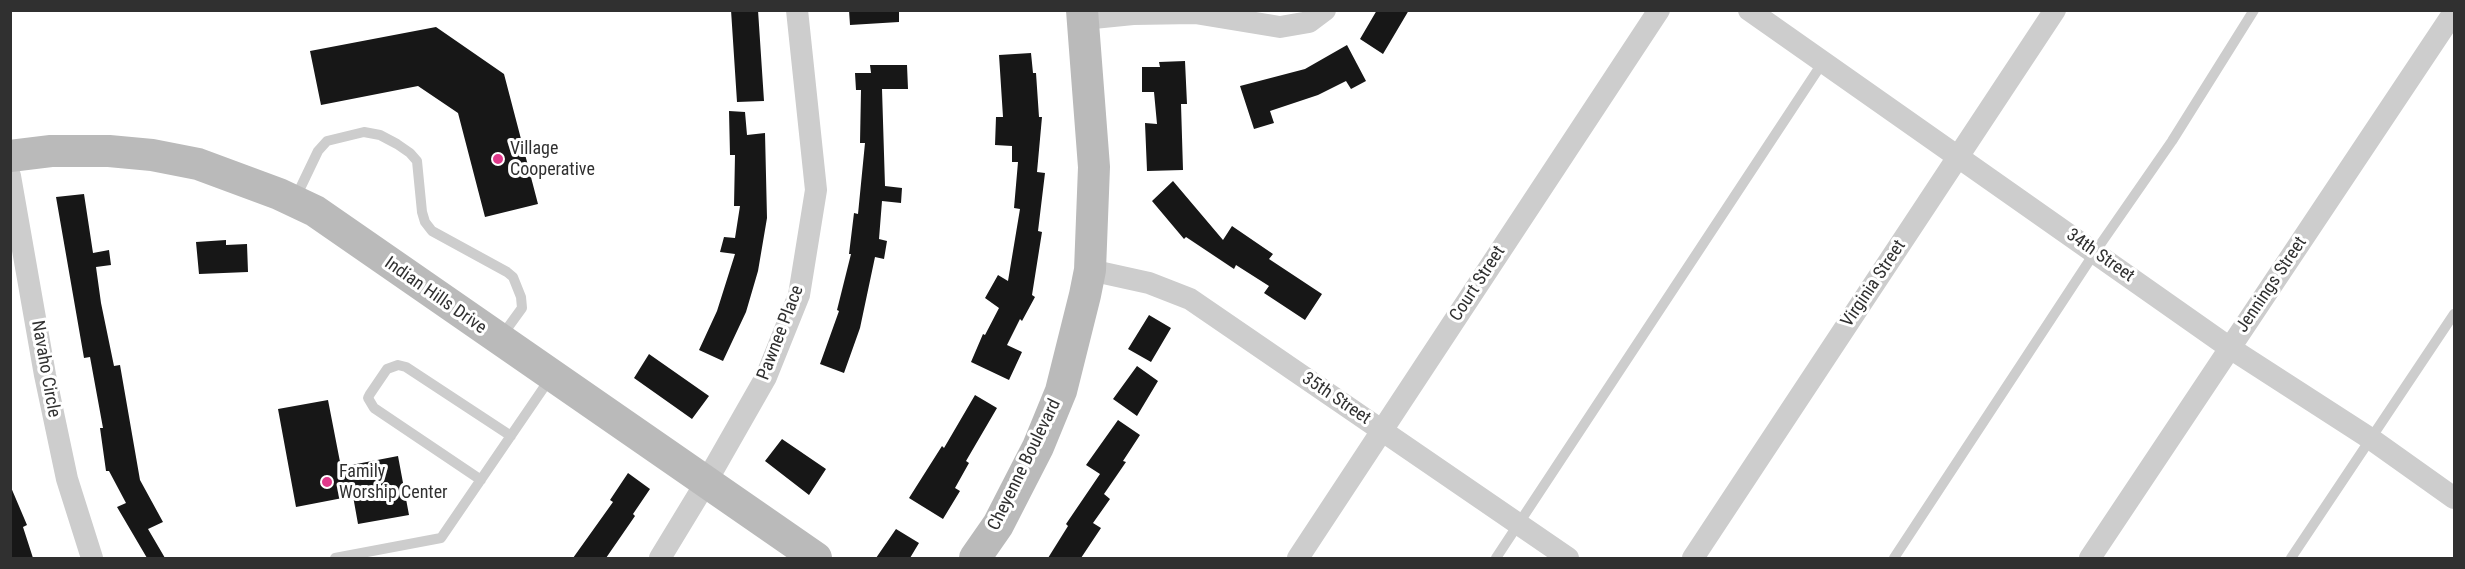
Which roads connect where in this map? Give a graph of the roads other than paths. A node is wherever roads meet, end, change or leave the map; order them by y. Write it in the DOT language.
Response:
graph roads {
  1 [pos="797,10"];
  2 [pos="1325,10"];
  3 [pos="1659,10"];
  4 [pos="1749,10"];
  5 [pos="2055,10"];
  6 [pos="2254,10"];
  7 [pos="2454,12"];
  8 [pos="1083,15"];
  9 [pos="1822,62"];
  10 [pos="10,156"];
  11 [pos="1957,158"];
  12 [pos="10,176"];
  13 [pos="294,201"];
  14 [pos="2095,252"];
  15 [pos="1090,270"];
  16 [pos="2454,314"];
  17 [pos="499,340"];
  18 [pos="2230,348"];
  19 [pos="551,376"];
  20 [pos="1382,430"];
  21 [pos="511,436"];
  22 [pos="2371,439"];
  23 [pos="481,480"];
  24 [pos="705,484"];
  25 [pos="2454,498"];
  26 [pos="1519,524"];
  27 [pos="92,558"];
  28 [pos="335,558"];
  29 [pos="660,558"];
  30 [pos="816,558"];
  31 [pos="975,558"];
  32 [pos="1298,558"];
  33 [pos="1496,558"];
  34 [pos="1568,558"];
  35 [pos="1693,558"];
  36 [pos="1894,558"];
  37 [pos="2090,558"];
  38 [pos="2291,558"];
  1 -- 24 [label="street, Pawnee Place"];
  2 -- 8 [label="street"];
  3 -- 20 [label="street, Court Street"];
  4 -- 9 [label="street, 34th Street"];
  5 -- 11 [label="street, Virginia Street"];
  6 -- 14 [label="lane"];
  7 -- 18 [label="street, Jennings Street"];
  8 -- 15 [label="main road, Cheyenne Boulevard"];
  9 -- 11 [label="street, 34th Street"];
  9 -- 26 [label="lane"];
  10 -- 13 [label="main road, Indian Hills Drive"];
  11 -- 14 [label="street, 34th Street"];
  11 -- 35 [label="street, Virginia Street"];
  12 -- 27 [label="street, Navaho Circle"];
  13 -- 17 [label="main road, Indian Hills Drive"];
  13 -- 17 [label="lane"];
  14 -- 18 [label="street, 34th Street"];
  14 -- 36 [label="lane"];
  15 -- 20 [label="street, 35th Street"];
  15 -- 31 [label="main road, Cheyenne Boulevard"];
  16 -- 22 [label="lane"];
  17 -- 19 [label="main road, Indian Hills Drive"];
  18 -- 22 [label="street, 34th Street"];
  18 -- 37 [label="street, Jennings Street"];
  19 -- 21 [label="lane"];
  19 -- 24 [label="main road, Indian Hills Drive"];
  20 -- 26 [label="street, 35th Street"];
  20 -- 32 [label="street, Court Street"];
  21 -- 23 [label="lane"];
  21 -- 23 [label="lane"];
  22 -- 25 [label="street, 34th Street"];
  22 -- 38 [label="lane"];
  23 -- 28 [label="lane"];
  24 -- 29 [label="street, Pawnee Place"];
  24 -- 30 [label="main road, Indian Hills Drive"];
  26 -- 33 [label="lane"];
  26 -- 34 [label="street, 35th Street"];
}
